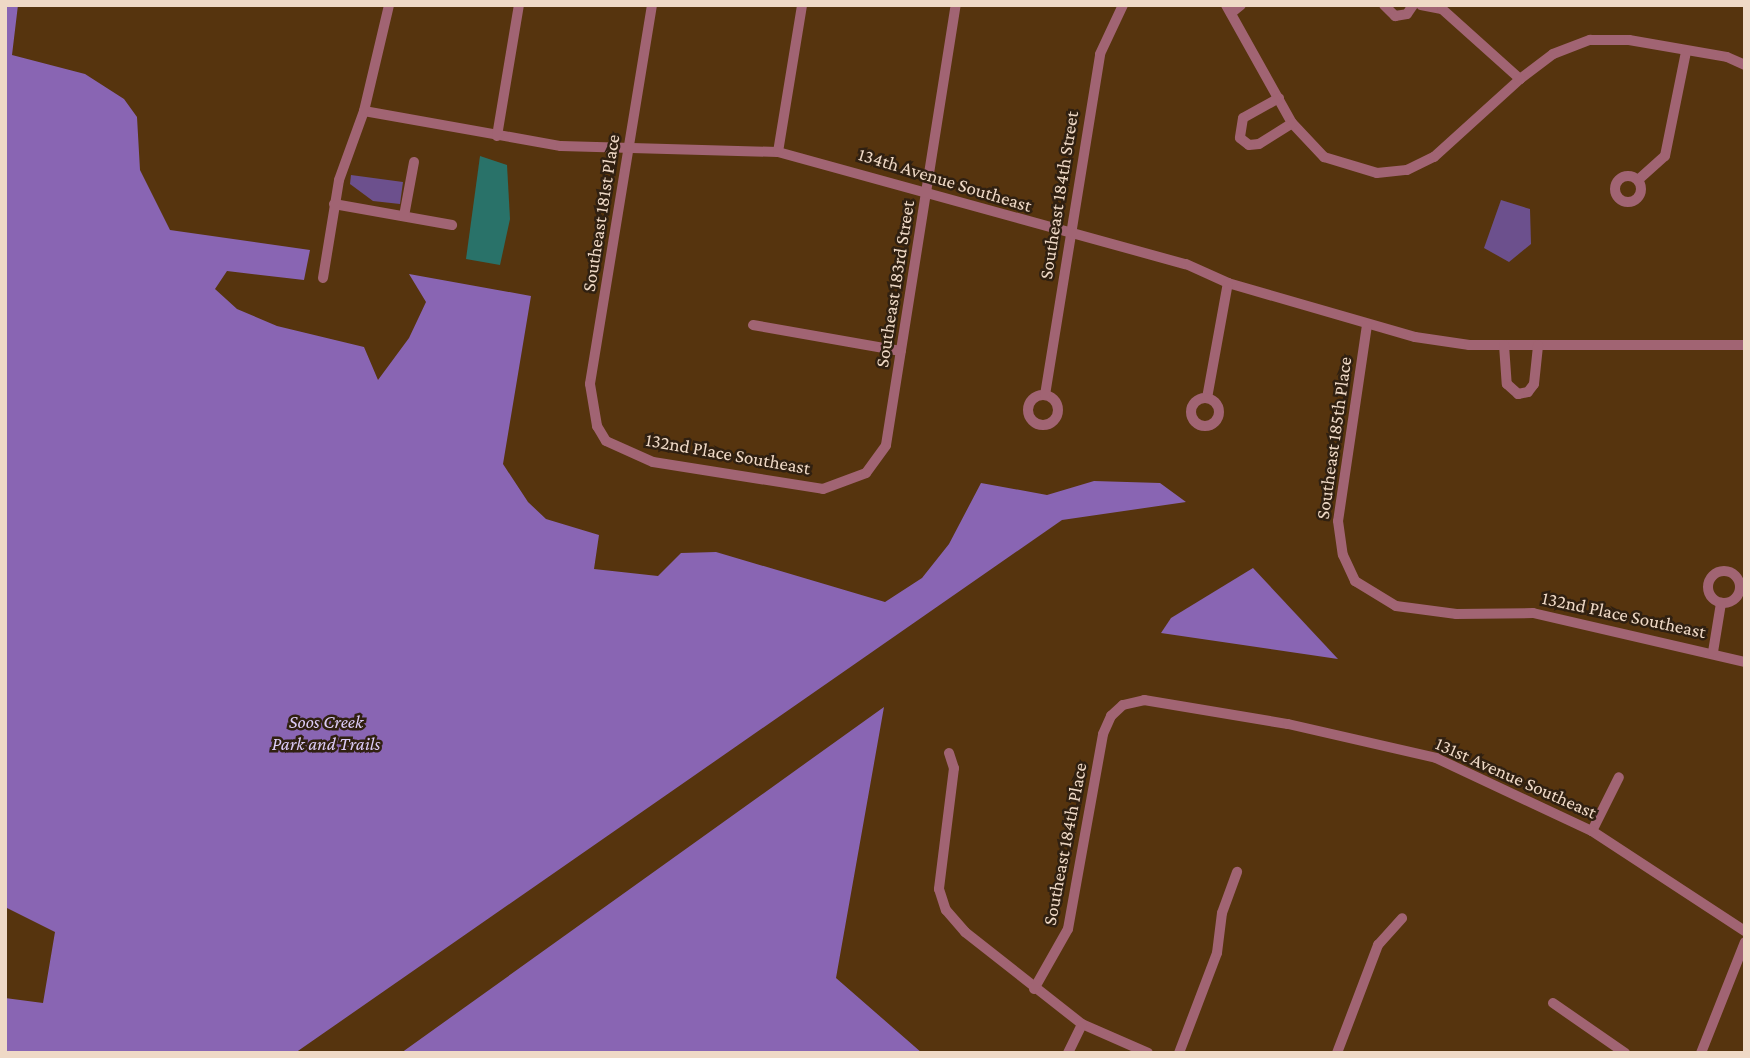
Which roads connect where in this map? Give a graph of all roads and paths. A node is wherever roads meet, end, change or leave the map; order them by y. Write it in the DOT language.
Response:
graph roads {
  1 [pos="389,5"];
  2 [pos="519,5"];
  3 [pos="652,5"];
  4 [pos="802,5"];
  5 [pos="956,5"];
  6 [pos="1123,5"];
  7 [pos="1241,5"];
  8 [pos="1384,5"];
  9 [pos="1413,5"];
  10 [pos="1421,5"];
  11 [pos="1229,9"];
  12 [pos="1686,52"];
  13 [pos="1745,65"];
  14 [pos="1520,79"];
  15 [pos="1279,98"];
  16 [pos="363,111"];
  17 [pos="1292,123"];
  18 [pos="497,136"];
  19 [pos="629,146"];
  20 [pos="778,152"];
  21 [pos="414,162"];
  22 [pos="1638,180"];
  23 [pos="927,195"];
  24 [pos="334,204"];
  25 [pos="404,216"];
  26 [pos="452,225"];
  27 [pos="1070,236"];
  28 [pos="323,278"];
  29 [pos="1228,284"];
  30 [pos="753,325"];
  31 [pos="1367,325"];
  32 [pos="1504,345"];
  33 [pos="1538,345"];
  34 [pos="1745,345"];
  35 [pos="901,351"];
  36 [pos="1045,395"];
  37 [pos="1207,398"];
  38 [pos="597,426"];
  39 [pos="862,476"];
  40 [pos="1343,555"];
  41 [pos="1721,603"];
  42 [pos="1713,652"];
  43 [pos="1745,662"];
  44 [pos="1123,705"];
  45 [pos="949,753"];
  46 [pos="1619,777"];
  47 [pos="1592,831"];
  48 [pos="1237,872"];
  49 [pos="1402,918"];
  50 [pos="1745,931"];
  51 [pos="1745,942"];
  52 [pos="1034,989"];
  53 [pos="1553,1003"];
  54 [pos="1082,1024"];
  55 [pos="1068,1053"];
  56 [pos="1148,1053"];
  57 [pos="1179,1053"];
  58 [pos="1337,1053"];
  59 [pos="1625,1053"];
  60 [pos="1701,1053"];
  1 -- 16 [label="street"];
  2 -- 18 [label="street"];
  3 -- 19 [label="street, Southeast 181st Place"];
  4 -- 20 [label="street"];
  5 -- 23 [label="street, Southeast 183rd Street"];
  6 -- 27 [label="street, Southeast 184th Street"];
  7 -- 11 [label="street"];
  8 -- 9 [label="street"];
  10 -- 14 [label="street"];
  11 -- 15 [label="street"];
  12 -- 13 [label="street"];
  12 -- 14 [label="street"];
  12 -- 22 [label="street"];
  14 -- 17 [label="street"];
  15 -- 17 [label="street"];
  15 -- 17 [label="street"];
  16 -- 18 [label="street, 134th Avenue Southeast"];
  16 -- 24 [label="street"];
  18 -- 19 [label="street, 134th Avenue Southeast"];
  19 -- 20 [label="street, 134th Avenue Southeast"];
  19 -- 38 [label="street, Southeast 181st Place"];
  20 -- 23 [label="street, 134th Avenue Southeast"];
  21 -- 25 [label="street"];
  23 -- 27 [label="street, 134th Avenue Southeast"];
  23 -- 35 [label="street, Southeast 183rd Street"];
  24 -- 25 [label="street"];
  24 -- 28 [label="street"];
  25 -- 26 [label="street"];
  27 -- 29 [label="street, 134th Avenue Southeast"];
  27 -- 36 [label="street, Southeast 184th Street"];
  29 -- 31 [label="street, 134th Avenue Southeast"];
  29 -- 37 [label="street"];
  30 -- 35 [label="street"];
  31 -- 32 [label="street, 134th Avenue Southeast"];
  31 -- 40 [label="street, Southeast 185th Place"];
  32 -- 33 [label="street, 134th Avenue Southeast"];
  32 -- 33 [label="street"];
  33 -- 34 [label="street, 134th Avenue Southeast"];
  35 -- 39 [label="street, Southeast 183rd Street"];
  38 -- 39 [label="street, 132nd Place Southeast"];
  40 -- 42 [label="street, 132nd Place Southeast"];
  41 -- 42 [label="street"];
  42 -- 43 [label="street, 132nd Place Southeast"];
  44 -- 47 [label="street, 131st Avenue Southeast"];
  44 -- 52 [label="street, Southeast 184th Place"];
  45 -- 52 [label="street"];
  46 -- 47 [label="street"];
  47 -- 50 [label="street, 131st Avenue Southeast"];
  48 -- 57 [label="street"];
  49 -- 58 [label="street"];
  51 -- 60 [label="street"];
  52 -- 54 [label="street"];
  53 -- 59 [label="street"];
  54 -- 55 [label="street"];
  54 -- 56 [label="street"];
}
